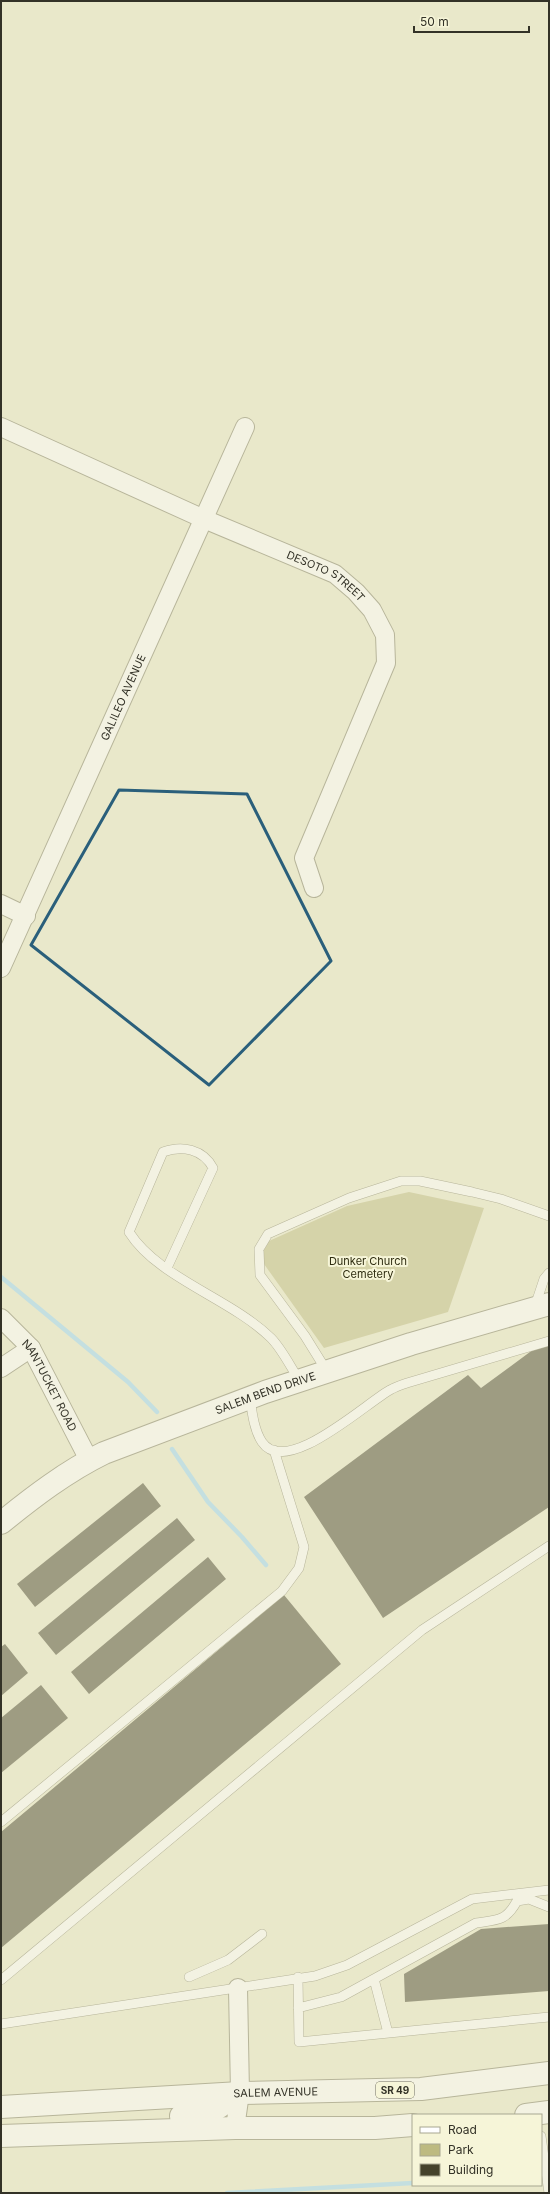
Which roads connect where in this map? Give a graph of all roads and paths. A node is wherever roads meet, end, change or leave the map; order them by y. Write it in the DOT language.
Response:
graph roads {
  1 [pos="1,427"];
  2 [pos="245,427"];
  3 [pos="204,519"];
  4 [pos="314,888"];
  5 [pos="1,904"];
  6 [pos="26,916"];
  7 [pos="1,968"];
  8 [pos="549,1216"];
  9 [pos="167,1268"];
  10 [pos="549,1273"];
  11 [pos="542,1306"];
  12 [pos="1,1318"];
  13 [pos="549,1341"];
  14 [pos="30,1348"];
  15 [pos="1,1368"];
  16 [pos="328,1372"];
  17 [pos="300,1381"];
  18 [pos="250,1398"];
  19 [pos="274,1450"];
  20 [pos="89,1460"];
  21 [pos="1,1523"];
  22 [pos="549,1546"];
  23 [pos="1,1822"];
  24 [pos="549,1890"];
  25 [pos="528,1896"];
  26 [pos="549,1907"];
  27 [pos="262,1934"];
  28 [pos="189,1977"];
  29 [pos="298,1977"];
  30 [pos="374,1979"];
  31 [pos="1,1980"];
  32 [pos="238,1988"];
  33 [pos="298,2008"];
  34 [pos="549,2017"];
  35 [pos="1,2024"];
  36 [pos="388,2033"];
  37 [pos="549,2073"];
  38 [pos="240,2093"];
  39 [pos="118,2101"];
  40 [pos="1,2107"];
  41 [pos="1,2124"];
  42 [pos="412,2125"];
  43 [pos="235,2128"];
  44 [pos="94,2133"];
  45 [pos="1,2136"];
  46 [pos="542,2143"];
  47 [pos="549,2193"];
  1 -- 3 [label="street, DESOTO STREET"];
  2 -- 3 [label="street, GALILEO AVENUE"];
  3 -- 4 [label="street, DESOTO STREET"];
  3 -- 6 [label="street, GALILEO AVENUE"];
  5 -- 6 [label="street"];
  6 -- 7 [label="street, GALILEO AVENUE"];
  8 -- 16 [label="lane"];
  9 -- 9 [label="lane"];
  9 -- 17 [label="lane"];
  10 -- 11 [label="lane"];
  11 -- 16 [label="main road, SALEM BEND DRIVE"];
  12 -- 14 [label="street, NANTUCKET ROAD"];
  13 -- 19 [label="lane"];
  14 -- 15 [label="street"];
  14 -- 20 [label="street, NANTUCKET ROAD"];
  16 -- 17 [label="main road, SALEM BEND DRIVE"];
  17 -- 18 [label="main road, SALEM BEND DRIVE"];
  18 -- 19 [label="lane"];
  18 -- 20 [label="main road, SALEM BEND DRIVE"];
  19 -- 23 [label="lane"];
  20 -- 21 [label="main road, SALEM BEND DRIVE"];
  22 -- 31 [label="lane"];
  24 -- 25 [label="lane"];
  25 -- 26 [label="lane"];
  25 -- 29 [label="lane"];
  25 -- 30 [label="lane"];
  27 -- 28 [label="lane"];
  29 -- 32 [label="lane"];
  29 -- 33 [label="lane"];
  30 -- 33 [label="lane"];
  30 -- 36 [label="lane"];
  32 -- 35 [label="lane"];
  32 -- 38 [label="street"];
  33 -- 36 [label="lane"];
  34 -- 36 [label="lane"];
  37 -- 38 [label="main road, SALEM AVENUE / SR 49"];
  38 -- 39 [label="main road, SALEM AVENUE / SR 49"];
  38 -- 43 [label="street"];
  38 -- 44 [label="main road"];
  39 -- 40 [label="main road, SALEM AVENUE / SR 49"];
  39 -- 41 [label="main road"];
  42 -- 43 [label="main road"];
  43 -- 44 [label="main road"];
  44 -- 45 [label="main road"];
  46 -- 47 [label="lane"];
}
